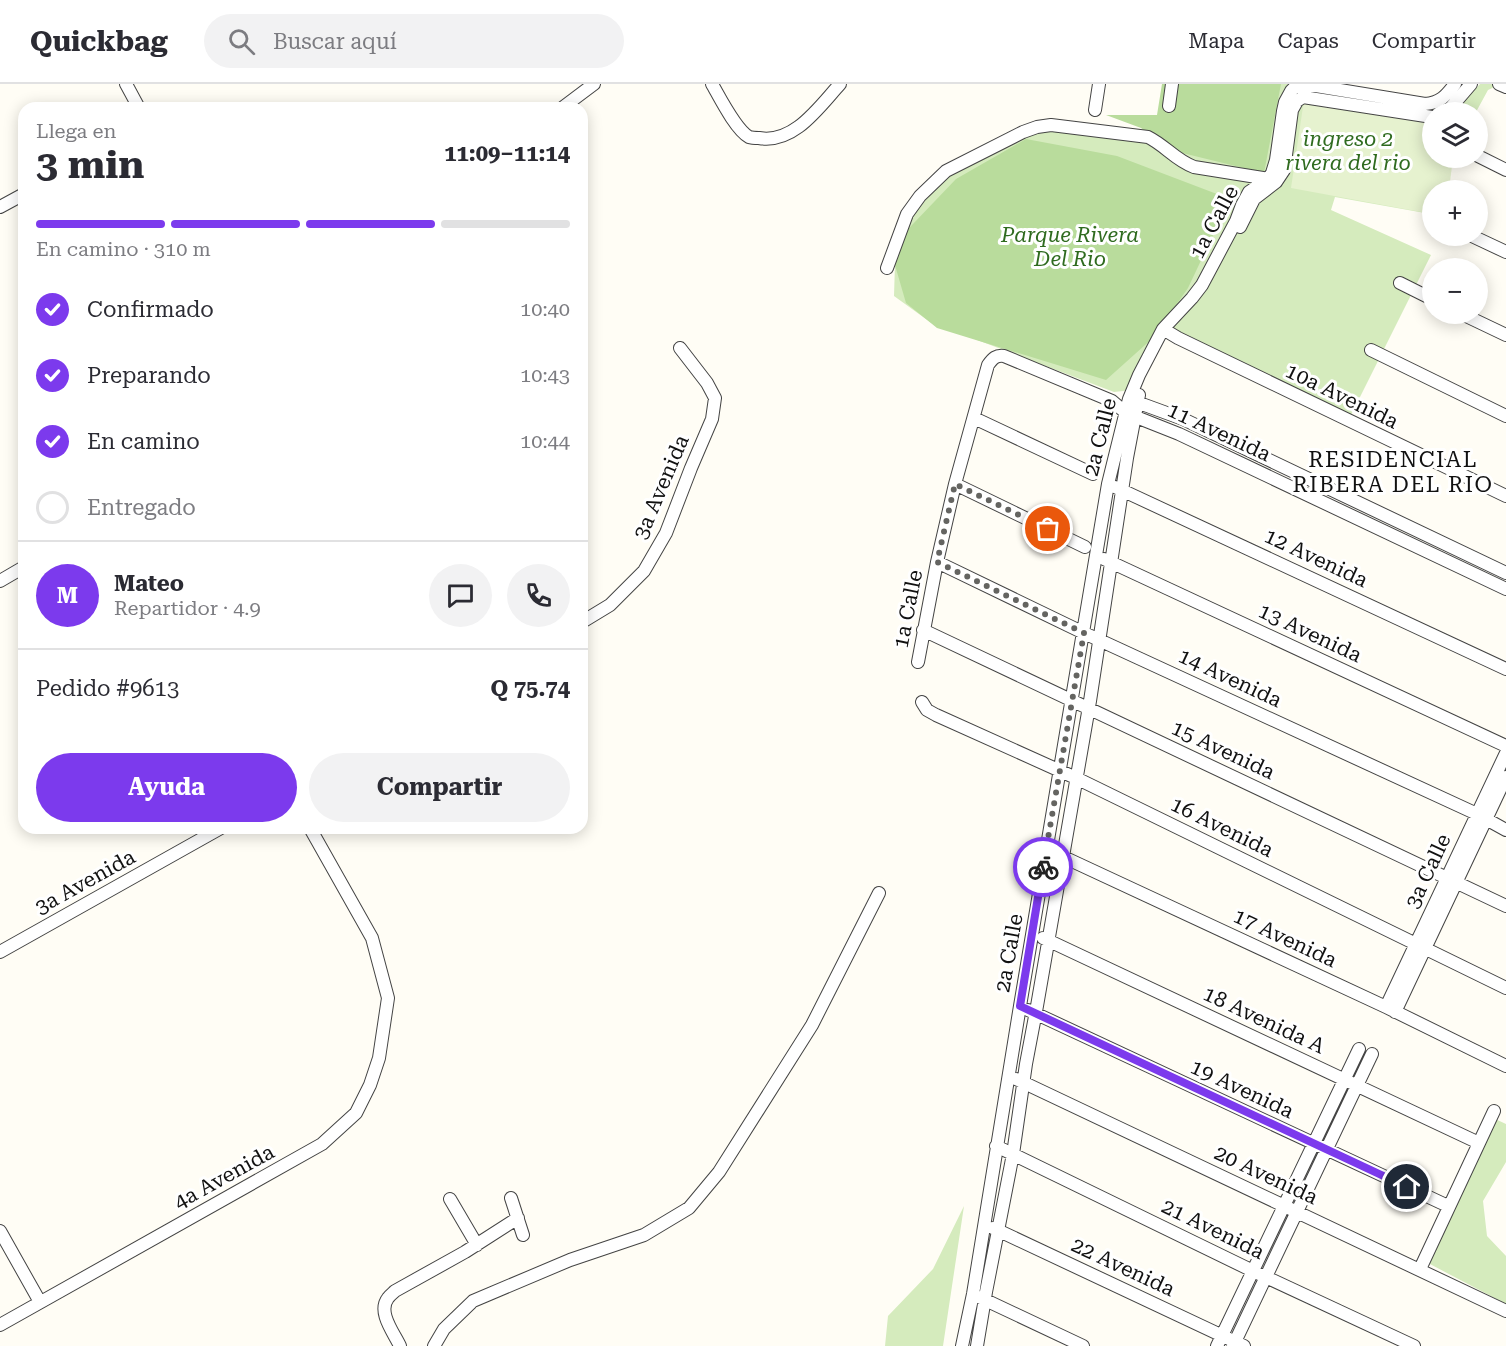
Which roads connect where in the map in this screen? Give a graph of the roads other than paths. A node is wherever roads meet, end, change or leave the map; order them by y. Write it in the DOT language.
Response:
graph roads {
  1 [pos="126,84"];
  2 [pos="594,84"];
  3 [pos="712,84"];
  4 [pos="840,84"];
  5 [pos="1098,84"];
  6 [pos="1173,84"];
  7 [pos="1455,84"];
  8 [pos="1471,84"];
  9 [pos="1499,84"];
  10 [pos="1506,87"];
  11 [pos="1299,92"];
  12 [pos="136,102"];
  13 [pos="570,102"];
  14 [pos="1456,102"];
  15 [pos="1169,106"];
  16 [pos="1095,110"];
  17 [pos="1422,115"];
  18 [pos="1488,161"];
  19 [pos="1506,170"];
  20 [pos="1272,180"];
  21 [pos="18,197"];
  22 [pos="0,207"];
  23 [pos="1488,244"];
  24 [pos="1506,252"];
  25 [pos="887,268"];
  26 [pos="1400,283"];
  27 [pos="1422,294"];
  28 [pos="1483,324"];
  29 [pos="1166,331"];
  30 [pos="1506,335"];
  31 [pos="680,348"];
  32 [pos="1371,350"];
  33 [pos="996,357"];
  34 [pos="1135,395"];
  35 [pos="1112,401"];
  36 [pos="1130,414"];
  37 [pos="1506,416"];
  38 [pos="974,418"];
  39 [pos="1093,474"];
  40 [pos="955,484"];
  41 [pos="1108,484"];
  42 [pos="1123,489"];
  43 [pos="1506,496"];
  44 [pos="1085,547"];
  45 [pos="1097,556"];
  46 [pos="1111,561"];
  47 [pos="937,562"];
  48 [pos="18,570"];
  49 [pos="1506,573"];
  50 [pos="0,581"];
  51 [pos="1506,589"];
  52 [pos="588,618"];
  53 [pos="923,630"];
  54 [pos="1084,633"];
  55 [pos="1100,640"];
  56 [pos="918,662"];
  57 [pos="1506,669"];
  58 [pos="922,702"];
  59 [pos="1072,702"];
  60 [pos="1089,708"];
  61 [pos="1506,746"];
  62 [pos="1506,753"];
  63 [pos="1059,771"];
  64 [pos="1506,777"];
  65 [pos="1076,778"];
  66 [pos="1481,817"];
  67 [pos="1506,830"];
  68 [pos="210,834"];
  69 [pos="313,834"];
  70 [pos="1046,849"];
  71 [pos="1063,856"];
  72 [pos="1452,880"];
  73 [pos="879,893"];
  74 [pos="1506,906"];
  75 [pos="1032,933"];
  76 [pos="1048,941"];
  77 [pos="1420,946"];
  78 [pos="0,952"];
  79 [pos="1506,988"];
  80 [pos="1020,1006"];
  81 [pos="1390,1009"];
  82 [pos="1035,1013"];
  83 [pos="1359,1049"];
  84 [pos="1372,1054"];
  85 [pos="1506,1066"];
  86 [pos="1009,1076"];
  87 [pos="1345,1079"];
  88 [pos="1023,1081"];
  89 [pos="1357,1085"];
  90 [pos="1494,1111"];
  91 [pos="1479,1143"];
  92 [pos="1314,1144"];
  93 [pos="996,1146"];
  94 [pos="1326,1149"];
  95 [pos="1012,1154"];
  96 [pos="511,1198"];
  97 [pos="450,1199"];
  98 [pos="1284,1206"];
  99 [pos="1448,1206"];
  100 [pos="1297,1211"];
  101 [pos="518,1218"];
  102 [pos="984,1224"];
  103 [pos="998,1230"];
  104 [pos="0,1231"];
  105 [pos="523,1235"];
  106 [pos="477,1245"];
  107 [pos="1420,1269"];
  108 [pos="1253,1271"];
  109 [pos="1266,1276"];
  110 [pos="973,1294"];
  111 [pos="985,1299"];
  112 [pos="40,1302"];
  113 [pos="1506,1311"];
  114 [pos="0,1325"];
  115 [pos="1220,1341"];
  116 [pos="1238,1344"];
  117 [pos="400,1346"];
  118 [pos="434,1346"];
  119 [pos="962,1346"];
  120 [pos="977,1346"];
  121 [pos="1083,1346"];
  122 [pos="1414,1346"];
  1 -- 12 [label="street"];
  2 -- 13 [label="street"];
  3 -- 4 [label="street"];
  5 -- 16 [label="street"];
  6 -- 15 [label="street"];
  7 -- 11 [label="street"];
  8 -- 14 [label="street"];
  9 -- 10 [label="street"];
  11 -- 17 [label="street"];
  11 -- 20 [label="street, 1a Calle"];
  18 -- 19 [label="street"];
  20 -- 25 [label="street"];
  20 -- 29 [label="street, 1a Calle"];
  21 -- 22 [label="street"];
  23 -- 24 [label="street"];
  26 -- 27 [label="street"];
  28 -- 30 [label="street"];
  29 -- 34 [label="street, 1a Calle"];
  29 -- 43 [label="street, 10a Avenida"];
  31 -- 52 [label="street, 3a Avenida"];
  32 -- 37 [label="street"];
  33 -- 35 [label="street, 11 Avenida"];
  33 -- 38 [label="street, 1a Calle"];
  34 -- 35 [label="street, 11 Avenida"];
  34 -- 36 [label="street, 2a Calle"];
  34 -- 49 [label="street, 11 Avenida"];
  35 -- 36 [label="street, 11 Avenida"];
  36 -- 41 [label="street, 2a Calle"];
  36 -- 42 [label="street, 2a Calle"];
  36 -- 51 [label="street, 11 Avenida"];
  38 -- 39 [label="street"];
  38 -- 40 [label="street, 1a Calle"];
  40 -- 44 [label="street"];
  40 -- 47 [label="street, 1a Calle"];
  41 -- 42 [label="street, 12 Avenida"];
  41 -- 45 [label="street, 2a Calle"];
  42 -- 46 [label="street, 2a Calle"];
  42 -- 57 [label="street, 12 Avenida"];
  45 -- 46 [label="street, 13 Avenida"];
  45 -- 54 [label="street, 2a Calle"];
  46 -- 55 [label="street, 2a Calle"];
  46 -- 61 [label="street, 13 Avenida"];
  47 -- 53 [label="street, 1a Calle"];
  47 -- 54 [label="street, 14 Avenida"];
  48 -- 50 [label="street"];
  53 -- 56 [label="street, 1a Calle"];
  53 -- 59 [label="street, 15 Avenida"];
  54 -- 55 [label="street, 14 Avenida"];
  54 -- 59 [label="street, 2a Calle"];
  55 -- 60 [label="street, 2a Calle"];
  55 -- 66 [label="street, 14 Avenida"];
  58 -- 63 [label="street, 16 Avenida"];
  59 -- 60 [label="street, 15 Avenida"];
  59 -- 63 [label="street, 2a Calle"];
  60 -- 65 [label="street, 2a Calle"];
  60 -- 72 [label="street, 15 Avenida"];
  62 -- 66 [label="street, 3a Calle"];
  63 -- 65 [label="street, 16 Avenida"];
  63 -- 70 [label="street, 2a Calle"];
  64 -- 66 [label="street, 3a Calle"];
  65 -- 71 [label="street, 2a Calle"];
  65 -- 77 [label="street, 16 Avenida"];
  66 -- 67 [label="street, 14 Avenida"];
  66 -- 72 [label="street, 3a Calle"];
  68 -- 78 [label="street, 3a Avenida"];
  69 -- 112 [label="street, 4a Avenida"];
  70 -- 71 [label="street, 17 Avenida"];
  70 -- 75 [label="street, 2a Calle"];
  71 -- 76 [label="street, 2a Calle"];
  71 -- 81 [label="street, 17 Avenida"];
  72 -- 74 [label="street, 15 Avenida"];
  72 -- 77 [label="street, 3a Calle"];
  73 -- 118 [label="street"];
  75 -- 76 [label="street, 18 Avenida A"];
  75 -- 80 [label="street, 2a Calle"];
  76 -- 82 [label="street, 2a Calle"];
  76 -- 87 [label="street, 18 Avenida A"];
  77 -- 79 [label="street, 16 Avenida"];
  77 -- 81 [label="street, 3a Calle"];
  80 -- 82 [label="street, 19 Avenida"];
  80 -- 86 [label="street, 2a Calle"];
  81 -- 85 [label="street, 17 Avenida"];
  82 -- 88 [label="street, 2a Calle"];
  82 -- 92 [label="street, 19 Avenida"];
  83 -- 87 [label="street"];
  84 -- 89 [label="street"];
  86 -- 88 [label="street, 20 Avenida"];
  86 -- 93 [label="street, 2a Calle"];
  87 -- 89 [label="street, 18 Avenida A"];
  87 -- 92 [label="street"];
  88 -- 95 [label="street, 2a Calle"];
  88 -- 98 [label="street, 20 Avenida"];
  89 -- 91 [label="street, 18 Avenida A"];
  89 -- 94 [label="street"];
  90 -- 91 [label="street"];
  91 -- 99 [label="street"];
  92 -- 94 [label="street, 19 Avenida"];
  92 -- 98 [label="street"];
  93 -- 95 [label="street, 21 Avenida"];
  93 -- 102 [label="street, 2a Calle"];
  94 -- 99 [label="street, 19 Avenida"];
  94 -- 100 [label="street"];
  95 -- 103 [label="street, 2a Calle"];
  95 -- 108 [label="street, 21 Avenida"];
  96 -- 101 [label="street"];
  97 -- 106 [label="street"];
  98 -- 100 [label="street, 20 Avenida"];
  98 -- 108 [label="street"];
  99 -- 107 [label="street"];
  100 -- 107 [label="street, 20 Avenida"];
  100 -- 109 [label="street"];
  101 -- 105 [label="street"];
  101 -- 106 [label="street"];
  102 -- 103 [label="street, 22 Avenida"];
  102 -- 110 [label="street, 2a Calle"];
  103 -- 111 [label="street, 2a Calle"];
  103 -- 115 [label="street, 22 Avenida"];
  104 -- 112 [label="street"];
  106 -- 117 [label="street"];
  107 -- 113 [label="street, 20 Avenida"];
  108 -- 109 [label="street, 21 Avenida"];
  108 -- 115 [label="street"];
  109 -- 116 [label="street"];
  109 -- 122 [label="street, 21 Avenida"];
  110 -- 111 [label="street"];
  110 -- 119 [label="street, 2a Calle"];
  111 -- 120 [label="street, 2a Calle"];
  111 -- 121 [label="street"];
  112 -- 114 [label="street, 4a Avenida"];
  115 -- 116 [label="street, 22 Avenida"];
}
